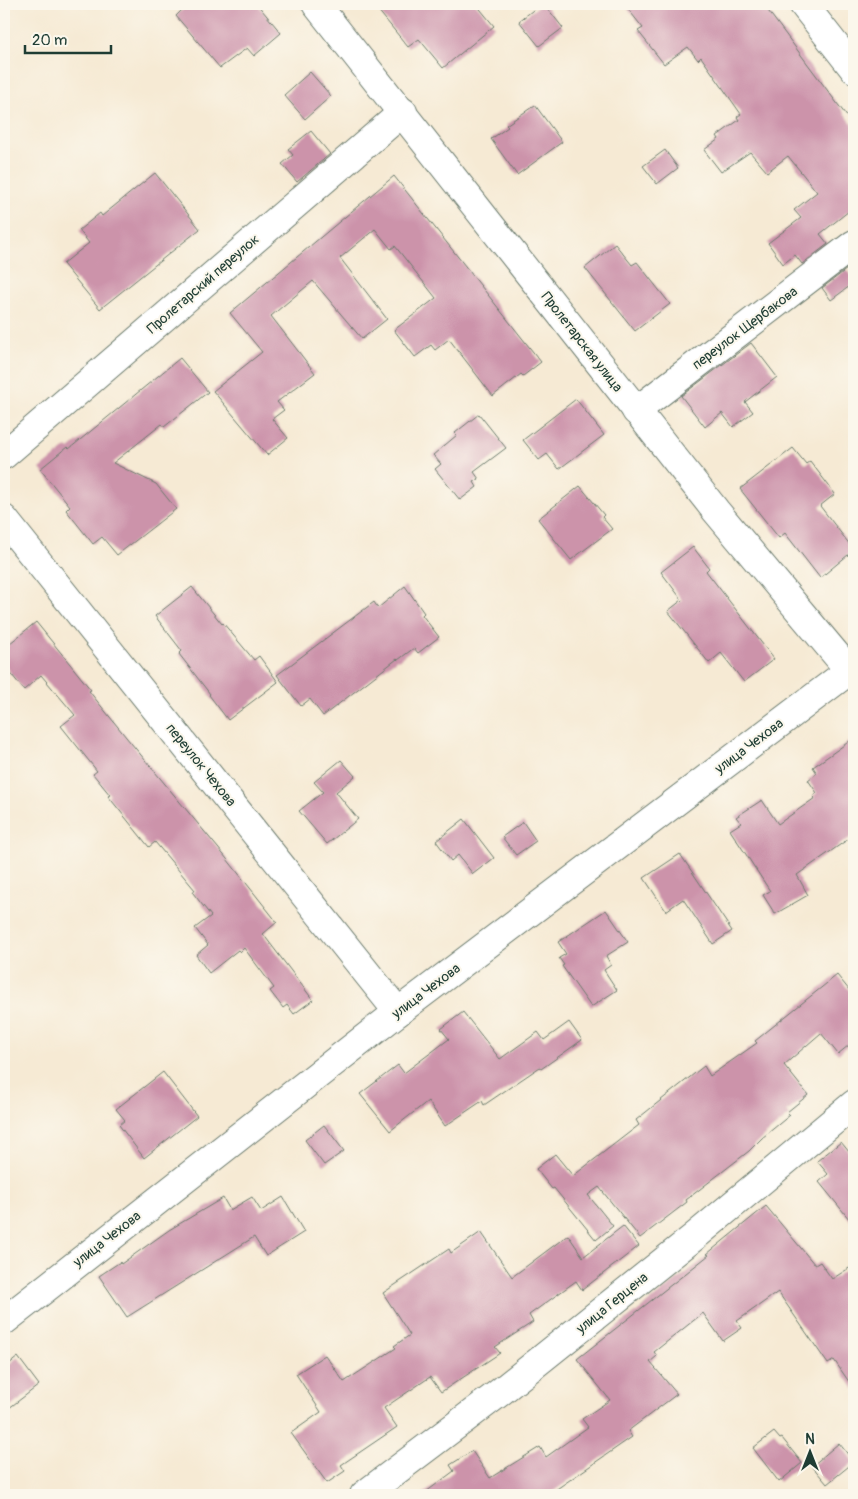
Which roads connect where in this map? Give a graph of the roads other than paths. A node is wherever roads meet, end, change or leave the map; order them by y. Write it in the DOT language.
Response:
graph roads {
  1 [pos="316,4"];
  2 [pos="803,4"];
  3 [pos="854,69"];
  4 [pos="403,112"];
  5 [pos="854,244"];
  6 [pos="636,411"];
  7 [pos="4,455"];
  8 [pos="4,519"];
  9 [pos="853,671"];
  10 [pos="398,1012"];
  11 [pos="854,1104"];
  12 [pos="6,1313"];
  13 [pos="364,1495"];
  1 -- 4 [label="street, Пролетарская улица"];
  2 -- 3 [label="street"];
  4 -- 6 [label="street, Пролетарская улица"];
  4 -- 7 [label="street, Пролетарский переулок"];
  5 -- 6 [label="street, переулок Щербакова"];
  6 -- 9 [label="street, Пролетарская улица"];
  8 -- 10 [label="street, переулок Чехова"];
  9 -- 10 [label="street, улица Чехова"];
  10 -- 12 [label="street, улица Чехова"];
  11 -- 13 [label="street, улица Герцена"];
}
